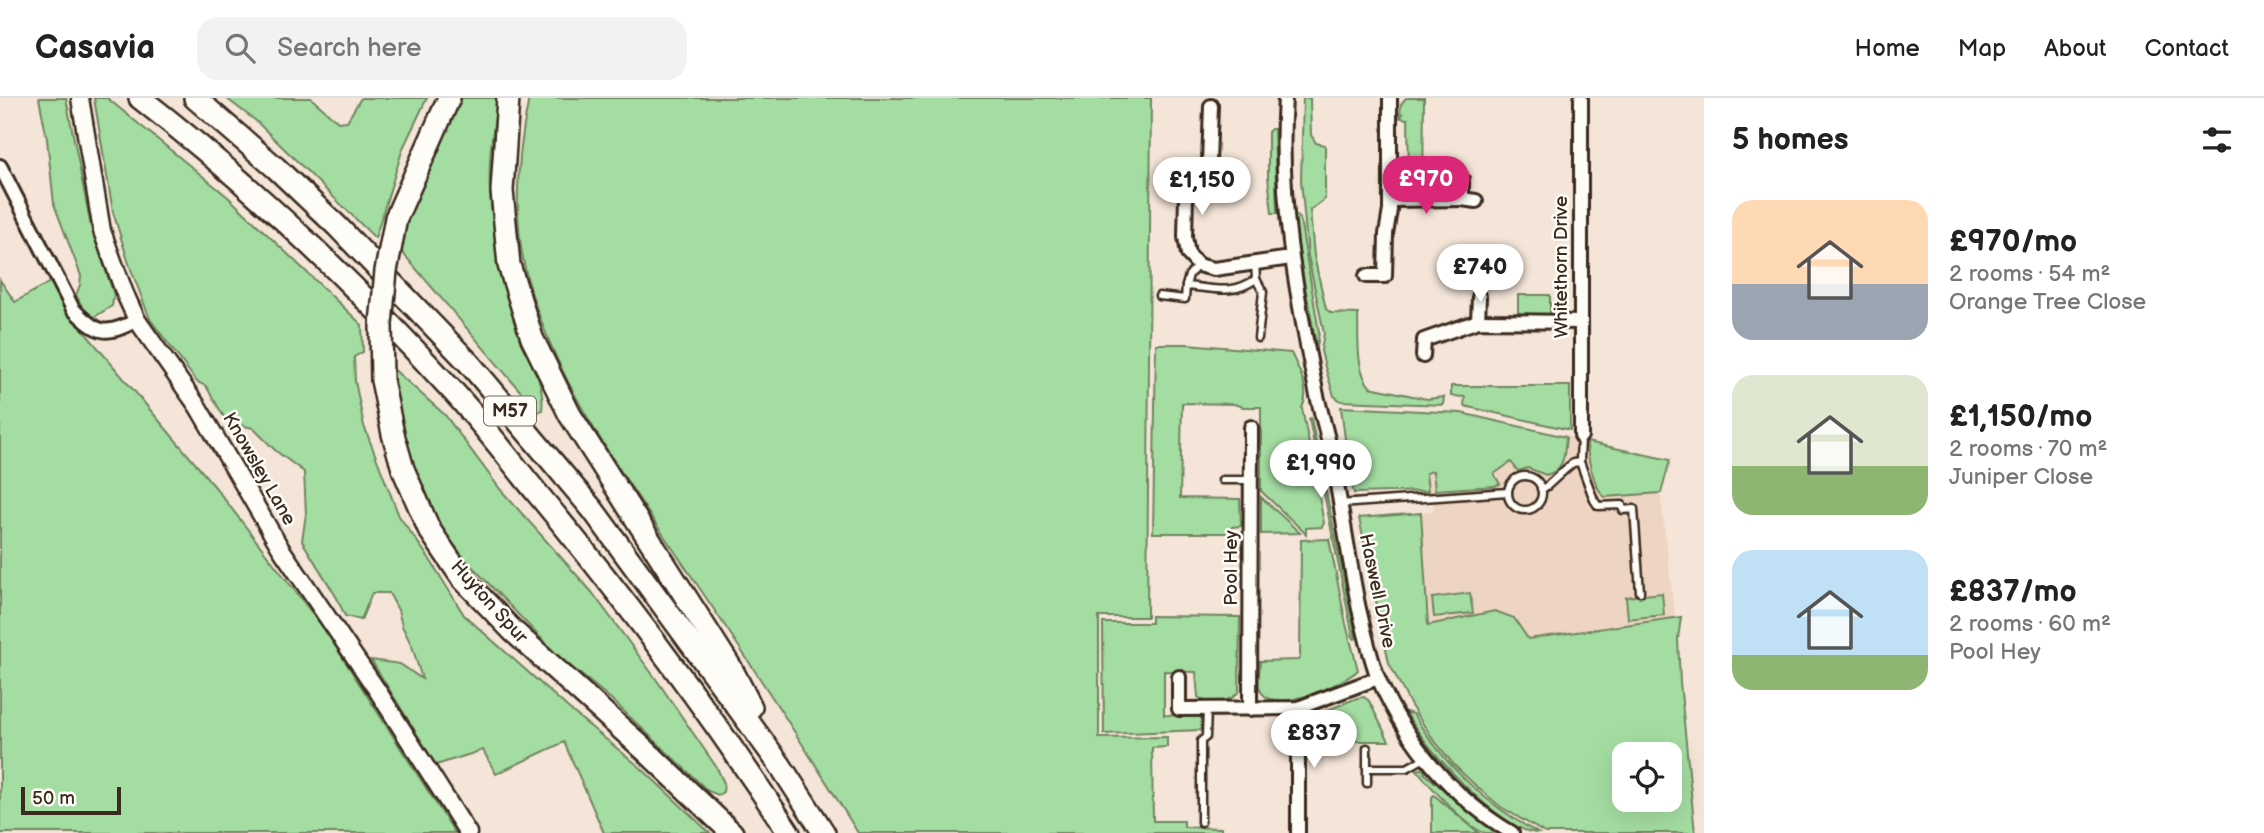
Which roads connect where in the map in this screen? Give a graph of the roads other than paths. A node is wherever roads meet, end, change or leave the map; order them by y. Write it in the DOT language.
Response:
graph roads {
  1 [pos="80,98"];
  2 [pos="140,98"];
  3 [pos="195,98"];
  4 [pos="449,98"];
  5 [pos="508,98"];
  6 [pos="1285,98"];
  7 [pos="1390,98"];
  8 [pos="1581,98"];
  9 [pos="1211,106"];
  10 [pos="0,166"];
  11 [pos="1462,179"];
  12 [pos="1462,199"];
  13 [pos="1390,200"];
  14 [pos="1476,201"];
  15 [pos="1291,258"];
  16 [pos="1255,263"];
  17 [pos="1198,265"];
  18 [pos="1366,276"];
  19 [pos="1256,279"];
  20 [pos="1186,286"];
  21 [pos="1159,296"];
  22 [pos="1479,297"];
  23 [pos="137,320"];
  24 [pos="1478,321"];
  25 [pos="1581,322"];
  26 [pos="1258,338"];
  27 [pos="1423,356"];
  28 [pos="1251,427"];
  29 [pos="1581,436"];
  30 [pos="1580,462"];
  31 [pos="1222,480"];
  32 [pos="1250,480"];
  33 [pos="1541,489"];
  34 [pos="1508,492"];
  35 [pos="1339,505"];
  36 [pos="1640,592"];
  37 [pos="1179,677"];
  38 [pos="1378,678"];
  39 [pos="1298,708"];
  40 [pos="1207,709"];
  41 [pos="1250,709"];
  42 [pos="1367,748"];
  43 [pos="1426,758"];
  44 [pos="780,765"];
  45 [pos="1367,768"];
  46 [pos="1367,783"];
  47 [pos="1201,822"];
  48 [pos="468,833"];
  49 [pos="732,833"];
  50 [pos="789,833"];
  51 [pos="824,833"];
  52 [pos="1298,833"];
  53 [pos="1512,833"];
  1 -- 23 [label="main road, Knowsley Lane"];
  2 -- 50 [label="highway, M57"];
  3 -- 44 [label="highway, M57"];
  4 -- 49 [label="highway, Huyton Spur, bridge"];
  5 -- 44 [label="highway, M57"];
  6 -- 15 [label="street, Haswell Drive"];
  7 -- 13 [label="street"];
  8 -- 25 [label="street, Whitethorn Drive"];
  9 -- 17 [label="street"];
  10 -- 23 [label="street"];
  11 -- 12 [label="street"];
  12 -- 13 [label="street"];
  12 -- 14 [label="street"];
  13 -- 18 [label="street"];
  15 -- 16 [label="street"];
  15 -- 35 [label="street, Haswell Drive"];
  16 -- 17 [label="street"];
  16 -- 19 [label="lane"];
  17 -- 20 [label="lane"];
  19 -- 20 [label="lane"];
  19 -- 26 [label="lane"];
  20 -- 21 [label="lane"];
  22 -- 24 [label="street"];
  23 -- 48 [label="main road, Knowsley Lane"];
  24 -- 25 [label="street"];
  24 -- 27 [label="street"];
  25 -- 29 [label="street, Whitethorn Drive"];
  28 -- 32 [label="street, Pool Hey"];
  29 -- 30 [label="lane"];
  30 -- 33 [label="lane"];
  30 -- 36 [label="lane"];
  31 -- 32 [label="lane"];
  32 -- 41 [label="street, Pool Hey"];
  33 -- 34 [label="lane"];
  33 -- 34 [label="lane"];
  34 -- 35 [label="lane"];
  35 -- 38 [label="street, Haswell Drive"];
  37 -- 40 [label="street"];
  38 -- 39 [label="street"];
  38 -- 43 [label="street, Haswell Drive"];
  39 -- 41 [label="street"];
  39 -- 52 [label="street"];
  40 -- 41 [label="street"];
  40 -- 47 [label="lane"];
  42 -- 45 [label="lane"];
  43 -- 45 [label="lane"];
  43 -- 53 [label="street, Haswell Drive"];
  44 -- 51 [label="highway, M57"];
  45 -- 46 [label="lane"];
}
